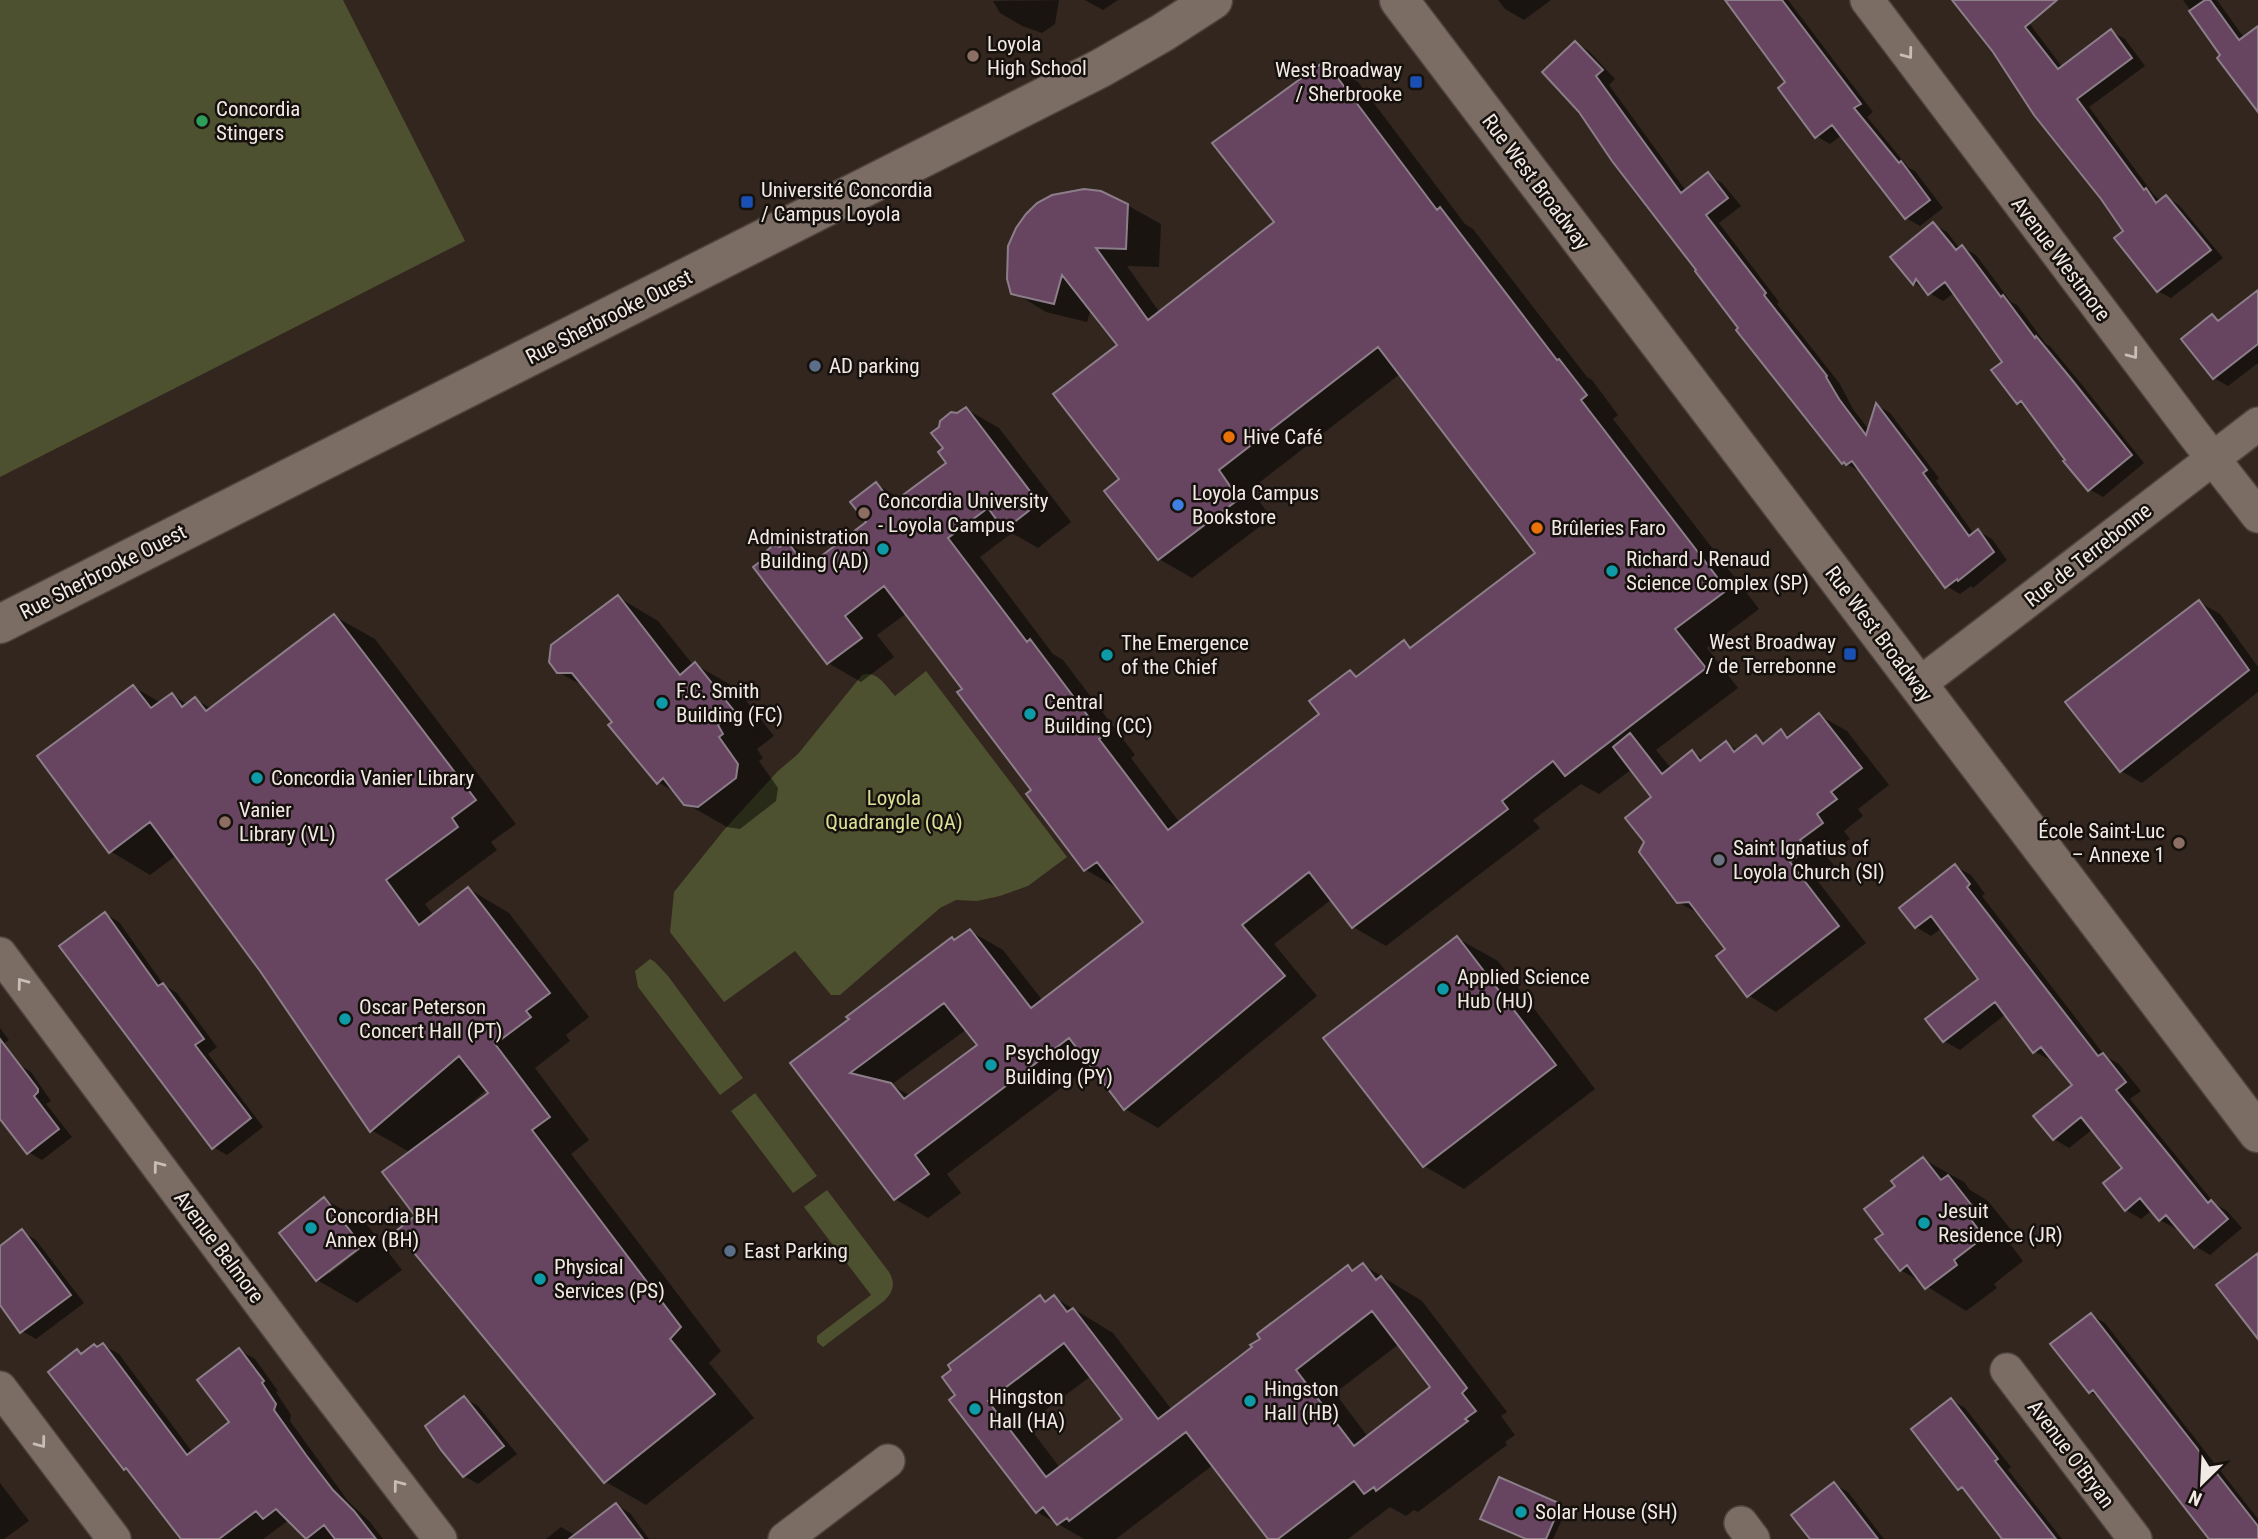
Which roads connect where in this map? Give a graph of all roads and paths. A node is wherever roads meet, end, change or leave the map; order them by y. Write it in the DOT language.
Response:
graph roads {
  1 [pos="1213,0"];
  2 [pos="1399,0"];
  3 [pos="1867,0"];
  4 [pos="2258,424"];
  5 [pos="2212,459"];
  6 [pos="2258,516"];
  7 [pos="0,624"];
  8 [pos="1918,685"];
  9 [pos="0,954"];
  10 [pos="2258,1133"];
  11 [pos="2007,1370"];
  12 [pos="0,1388"];
  13 [pos="888,1461"];
  14 [pos="114,1539"];
  15 [pos="439,1539"];
  16 [pos="785,1539"];
  17 [pos="2135,1539"];
  1 -- 7 [label="street, Rue Sherbrooke Ouest"];
  2 -- 8 [label="street, Rue West Broadway"];
  3 -- 5 [label="street, Avenue Westmore, one-way"];
  4 -- 5 [label="street, Rue de Terrebonne"];
  5 -- 6 [label="street, Avenue Westmore"];
  5 -- 8 [label="street, Rue de Terrebonne"];
  8 -- 10 [label="street, Rue West Broadway"];
  15 -- 9 [label="street, Avenue Belmore, one-way"];
  11 -- 17 [label="street, Avenue O'Bryan"];
  12 -- 14 [label="street, one-way"];
  13 -- 16 [label="street"];
}
